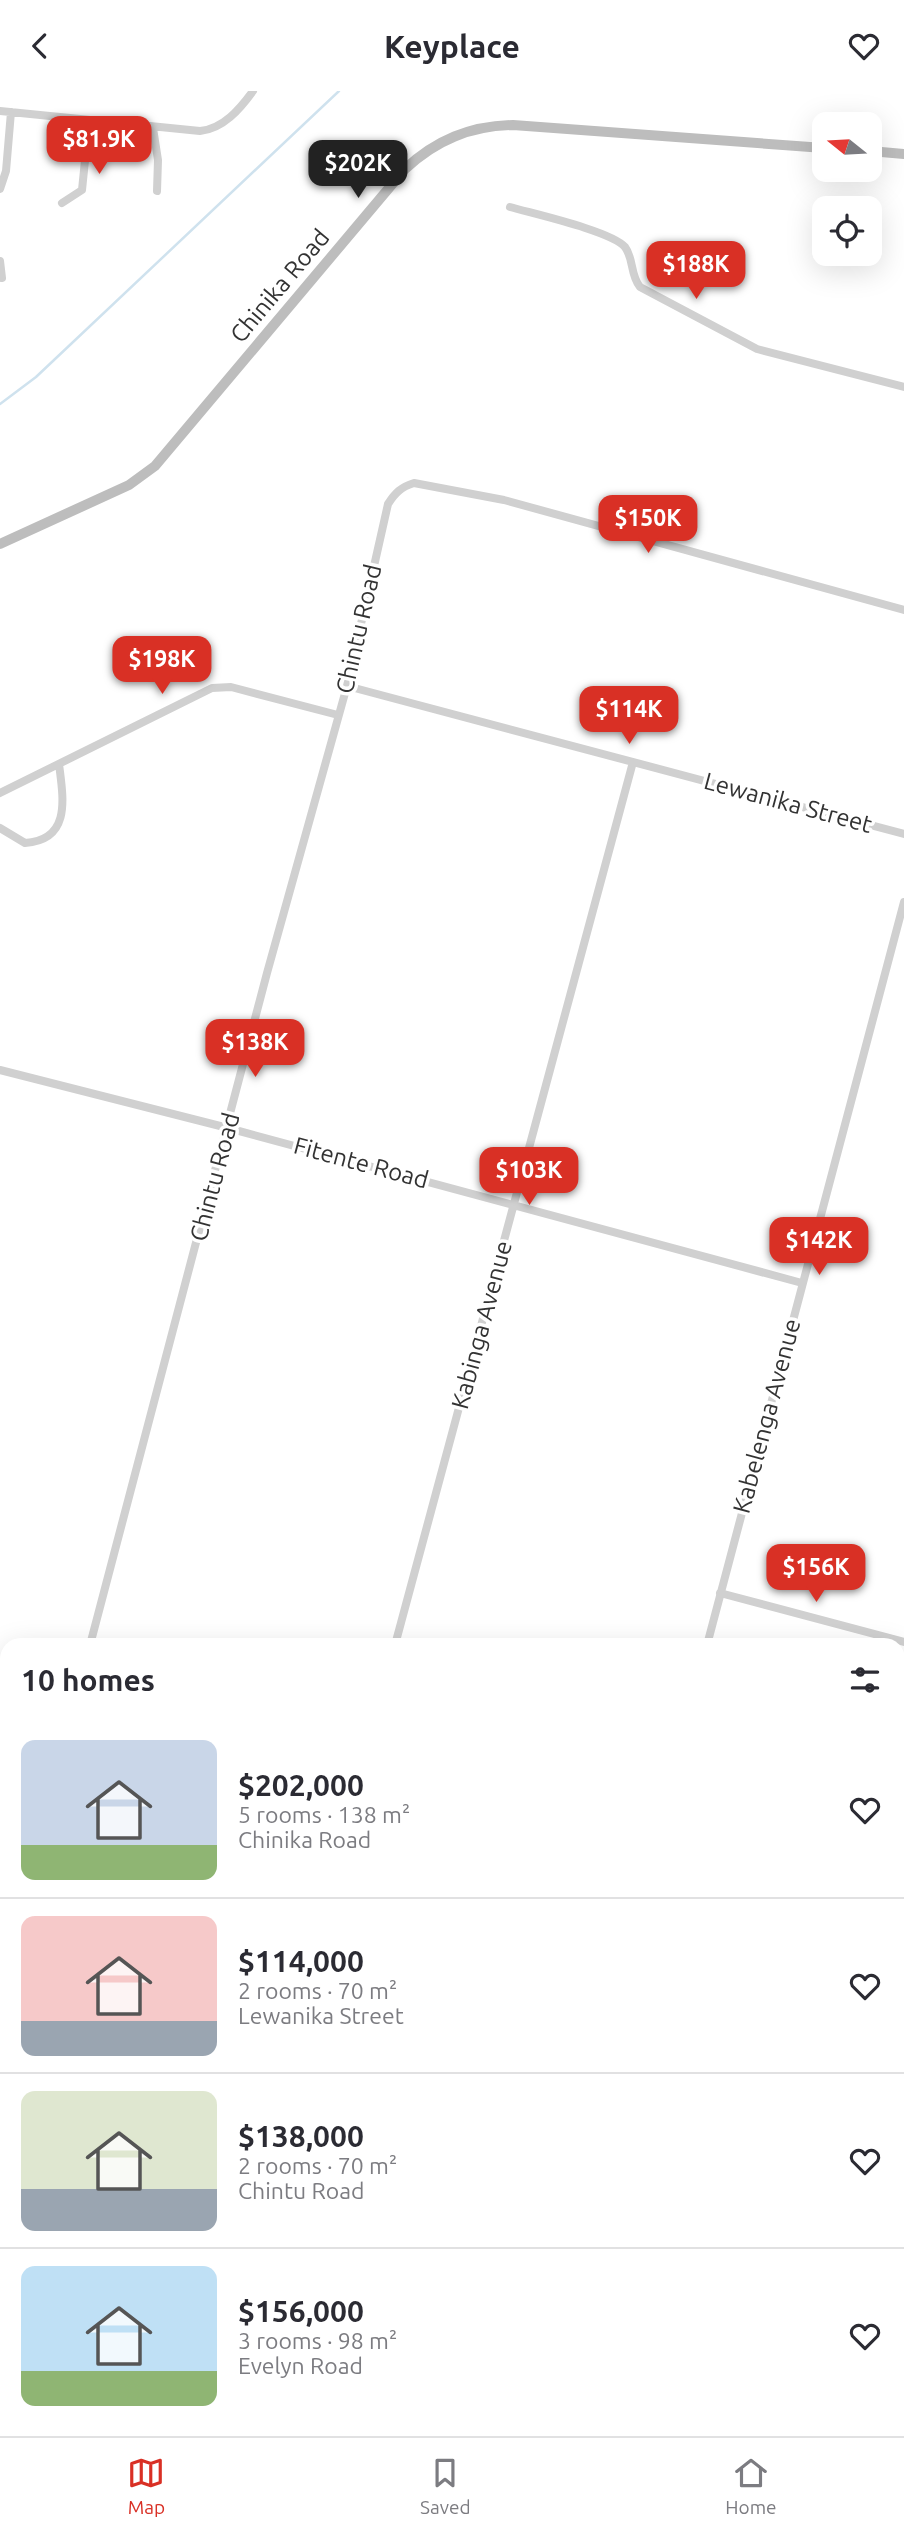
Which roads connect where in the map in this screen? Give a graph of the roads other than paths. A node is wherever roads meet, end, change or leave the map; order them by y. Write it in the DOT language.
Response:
graph roads {
  1 [pos="253,91"];
  2 [pos="0,110"];
  3 [pos="11,112"];
  4 [pos="89,121"];
  5 [pos="153,128"];
  6 [pos="812,147"];
  7 [pos="882,152"];
  8 [pos="904,154"];
  9 [pos="0,189"];
  10 [pos="157,191"];
  11 [pos="62,204"];
  12 [pos="510,207"];
  13 [pos="0,261"];
  14 [pos="2,278"];
  15 [pos="904,387"];
  16 [pos="0,544"];
  17 [pos="904,610"];
  18 [pos="347,686"];
  19 [pos="338,715"];
  20 [pos="633,762"];
  21 [pos="59,764"];
  22 [pos="0,793"];
  23 [pos="0,828"];
  24 [pos="904,834"];
  25 [pos="904,902"];
  26 [pos="0,1070"];
  27 [pos="228,1128"];
  28 [pos="514,1204"];
  29 [pos="802,1283"];
  30 [pos="720,1593"];
  31 [pos="92,1638"];
  32 [pos="397,1638"];
  33 [pos="708,1638"];
  34 [pos="889,1638"];
  1 -- 5 [label="street"];
  2 -- 3 [label="street"];
  3 -- 4 [label="street"];
  3 -- 9 [label="street"];
  4 -- 5 [label="street"];
  4 -- 11 [label="street"];
  5 -- 10 [label="street"];
  6 -- 16 [label="main road, Chinika Road"];
  7 -- 8 [label="main road"];
  12 -- 15 [label="street"];
  13 -- 14 [label="street"];
  17 -- 18 [label="street, Chintu Road"];
  18 -- 19 [label="street, Chintu Road"];
  18 -- 20 [label="street, Lewanika Street"];
  19 -- 21 [label="street"];
  19 -- 27 [label="street, Chintu Road"];
  20 -- 24 [label="street, Lewanika Street"];
  20 -- 28 [label="street, Kabinga Avenue"];
  21 -- 22 [label="street"];
  21 -- 23 [label="street"];
  25 -- 29 [label="street, Kabelenga Avenue"];
  26 -- 27 [label="street, Fitente Road"];
  27 -- 28 [label="street, Fitente Road"];
  27 -- 31 [label="street, Chintu Road"];
  28 -- 29 [label="street, Fitente Road"];
  28 -- 32 [label="street, Kabinga Avenue"];
  29 -- 30 [label="street, Kabelenga Avenue"];
  30 -- 33 [label="street, Kabelenga Avenue"];
  30 -- 34 [label="street"];
}
